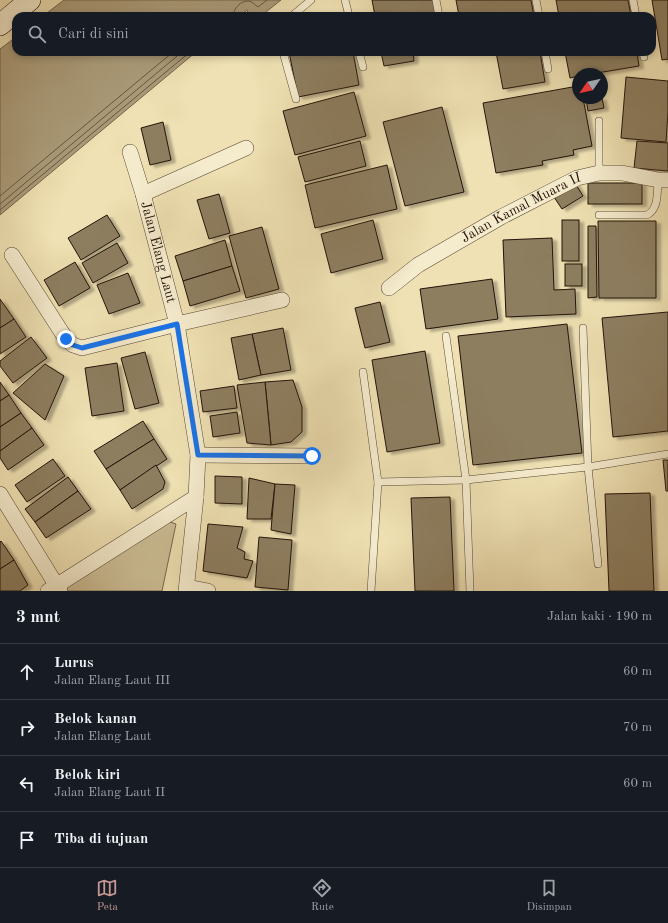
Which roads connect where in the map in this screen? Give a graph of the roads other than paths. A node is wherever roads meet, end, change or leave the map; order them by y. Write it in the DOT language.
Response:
graph roads {
  1 [pos="30,0"];
  2 [pos="311,0"];
  3 [pos="345,0"];
  4 [pos="436,0"];
  5 [pos="536,0"];
  6 [pos="633,0"];
  7 [pos="16,12"];
  8 [pos="297,12"];
  9 [pos="348,12"];
  10 [pos="438,12"];
  11 [pos="538,12"];
  12 [pos="635,12"];
  13 [pos="12,15"];
  14 [pos="0,25"];
  15 [pos="284,56"];
  16 [pos="360,56"];
  17 [pos="546,56"];
  18 [pos="363,67"];
  19 [pos="548,69"];
  20 [pos="296,100"];
  21 [pos="599,121"];
  22 [pos="246,148"];
  23 [pos="130,152"];
  24 [pos="599,172"];
  25 [pos="663,180"];
  26 [pos="143,194"];
  27 [pos="598,215"];
  28 [pos="12,255"];
  29 [pos="389,288"];
  30 [pos="282,300"];
  31 [pos="177,324"];
  32 [pos="583,328"];
  33 [pos="446,336"];
  34 [pos="363,372"];
  35 [pos="668,454"];
  36 [pos="198,455"];
  37 [pos="312,456"];
  38 [pos="588,467"];
  39 [pos="466,480"];
  40 [pos="378,482"];
  41 [pos="0,494"];
  42 [pos="196,497"];
  43 [pos="598,564"];
  44 [pos="55,589"];
  45 [pos="187,589"];
  46 [pos="208,591"];
  47 [pos="371,591"];
  48 [pos="470,591"];
  1 -- 7 [label="main road"];
  2 -- 8 [label="lane"];
  3 -- 9 [label="lane"];
  4 -- 10 [label="lane"];
  5 -- 11 [label="lane"];
  6 -- 12 [label="lane"];
  13 -- 14 [label="main road"];
  15 -- 20 [label="lane"];
  16 -- 18 [label="lane"];
  17 -- 19 [label="lane"];
  21 -- 24 [label="lane"];
  22 -- 26 [label="street"];
  23 -- 26 [label="street, Jalan Elang Laut"];
  24 -- 25 [label="street, Jalan Kamal Muara II"];
  24 -- 29 [label="street, Jalan Kamal Muara II"];
  25 -- 27 [label="lane"];
  26 -- 31 [label="street, Jalan Elang Laut"];
  28 -- 31 [label="street"];
  30 -- 31 [label="street"];
  31 -- 36 [label="street, Jalan Elang Laut"];
  32 -- 38 [label="lane"];
  33 -- 39 [label="lane"];
  34 -- 40 [label="lane"];
  35 -- 38 [label="lane"];
  36 -- 37 [label="street"];
  36 -- 42 [label="street, Jalan Elang Laut"];
  38 -- 39 [label="lane"];
  38 -- 43 [label="lane"];
  39 -- 40 [label="lane"];
  39 -- 48 [label="lane"];
  40 -- 47 [label="lane"];
  41 -- 44 [label="street"];
  42 -- 44 [label="street"];
  42 -- 45 [label="street, Jalan Elang Laut"];
  45 -- 46 [label="street"];
}
